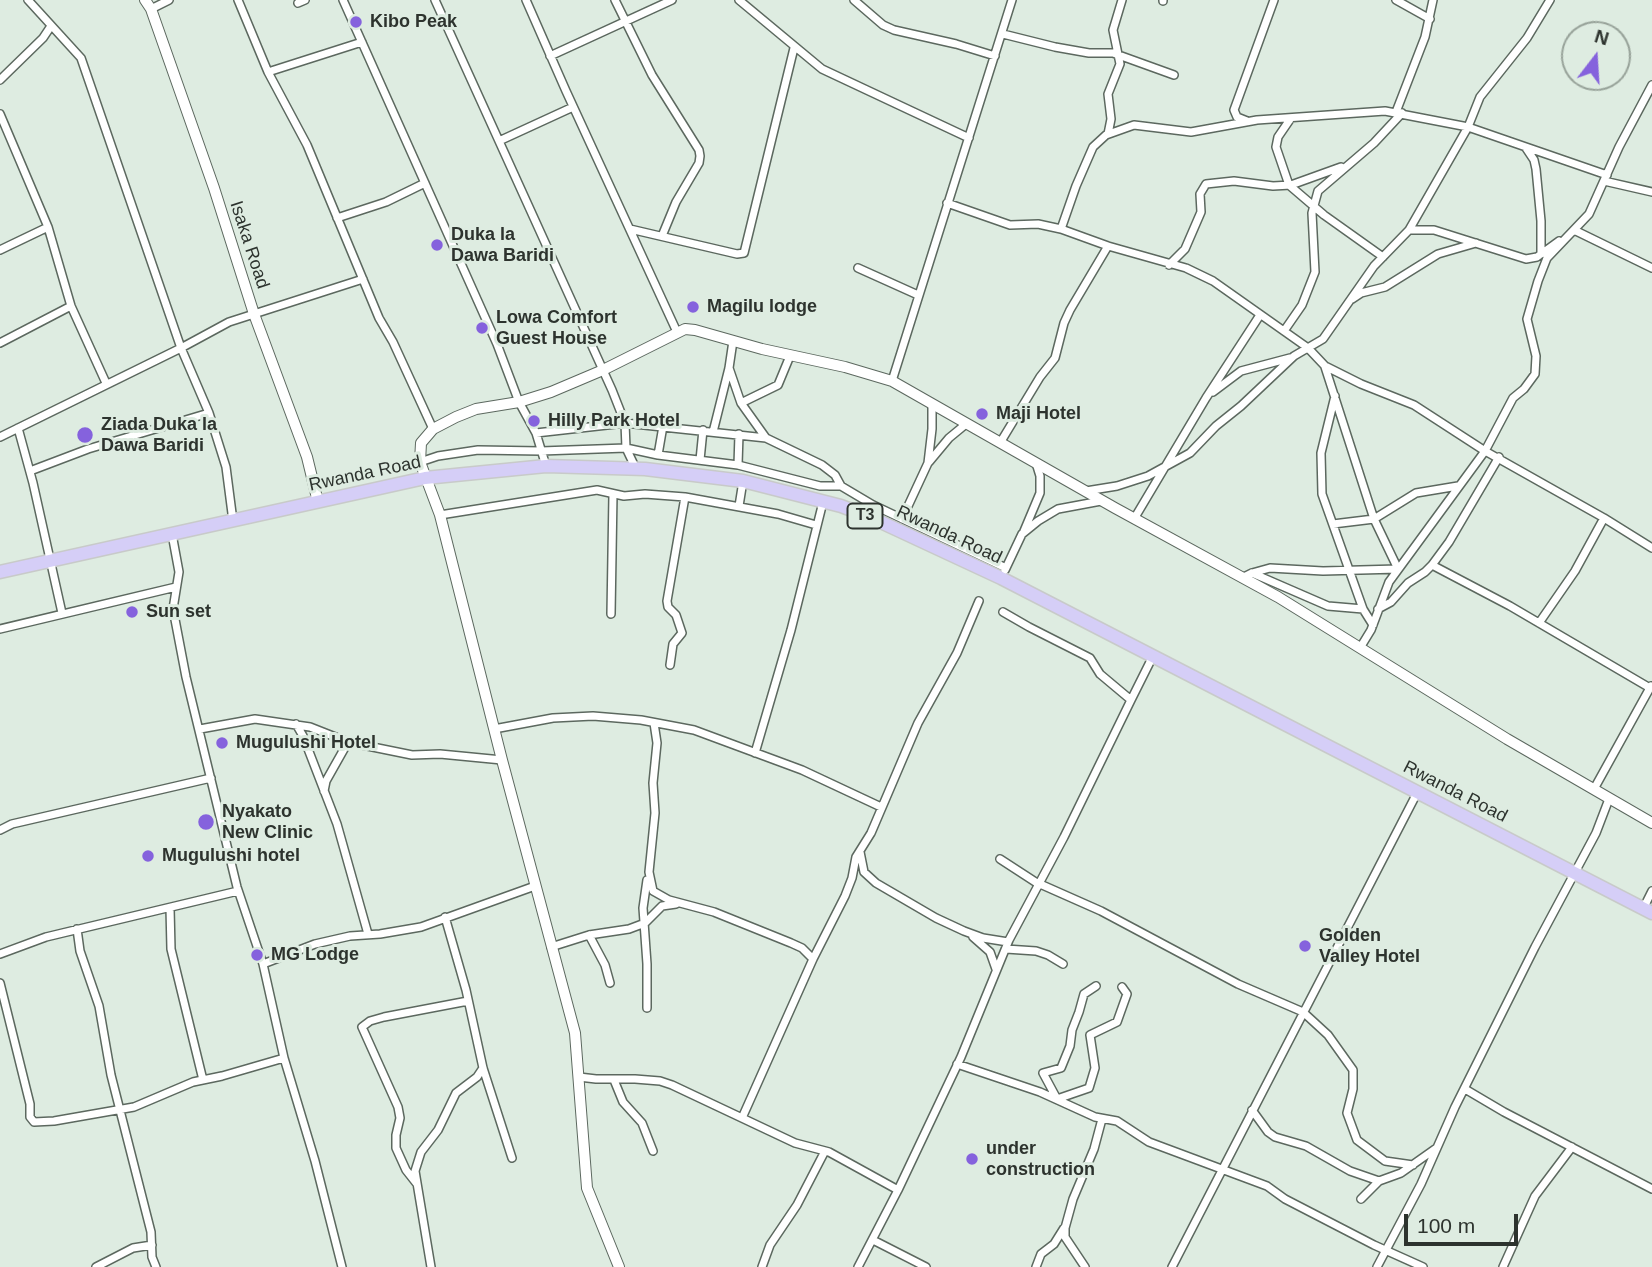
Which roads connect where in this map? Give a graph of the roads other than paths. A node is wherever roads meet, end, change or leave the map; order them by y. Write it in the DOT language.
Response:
graph roads {
  1 [pos="28,0"];
  2 [pos="169,0"];
  3 [pos="238,0"];
  4 [pos="343,0"];
  5 [pos="435,0"];
  6 [pos="526,0"];
  7 [pos="615,0"];
  8 [pos="672,0"];
  9 [pos="739,0"];
  10 [pos="854,0"];
  11 [pos="1012,0"];
  12 [pos="1122,0"];
  13 [pos="1274,0"];
  14 [pos="1396,0"];
  15 [pos="1433,0"];
  16 [pos="1550,0"];
  17 [pos="148,5"];
  18 [pos="1430,19"];
  19 [pos="625,21"];
  20 [pos="51,26"];
  21 [pos="1003,34"];
  22 [pos="362,42"];
  23 [pos="794,47"];
  24 [pos="1118,54"];
  25 [pos="550,56"];
  26 [pos="995,56"];
  27 [pos="268,72"];
  28 [pos="1174,75"];
  29 [pos="0,80"];
  30 [pos="1652,85"];
  31 [pos="573,107"];
  32 [pos="1399,113"];
  33 [pos="0,114"];
  34 [pos="1291,118"];
  35 [pos="1248,122"];
  36 [pos="1468,127"];
  37 [pos="1108,134"];
  38 [pos="969,138"];
  39 [pos="499,141"];
  40 [pos="1525,148"];
  41 [pos="1351,163"];
  42 [pos="1605,178"];
  43 [pos="425,183"];
  44 [pos="1289,186"];
  45 [pos="1652,192"];
  46 [pos="947,203"];
  47 [pos="1313,205"];
  48 [pos="337,218"];
  49 [pos="48,226"];
  50 [pos="631,229"];
  51 [pos="1061,229"];
  52 [pos="1409,230"];
  53 [pos="1573,231"];
  54 [pos="662,236"];
  55 [pos="1476,243"];
  56 [pos="1108,246"];
  57 [pos="0,250"];
  58 [pos="1541,254"];
  59 [pos="1383,257"];
  60 [pos="1169,265"];
  61 [pos="858,268"];
  62 [pos="1652,268"];
  63 [pos="363,279"];
  64 [pos="918,295"];
  65 [pos="1348,302"];
  66 [pos="71,306"];
  67 [pos="254,314"];
  68 [pos="1259,315"];
  69 [pos="1284,331"];
  70 [pos="677,332"];
  71 [pos="733,341"];
  72 [pos="0,343"];
  73 [pos="181,348"];
  74 [pos="1308,348"];
  75 [pos="790,355"];
  76 [pos="1294,356"];
  77 [pos="1325,366"];
  78 [pos="729,368"];
  79 [pos="603,370"];
  80 [pos="892,381"];
  81 [pos="106,383"];
  82 [pos="1335,396"];
  83 [pos="1206,398"];
  84 [pos="519,402"];
  85 [pos="741,403"];
  86 [pos="932,404"];
  87 [pos="209,413"];
  88 [pos="625,423"];
  89 [pos="966,424"];
  90 [pos="663,426"];
  91 [pos="18,428"];
  92 [pos="433,429"];
  93 [pos="704,430"];
  94 [pos="713,432"];
  95 [pos="536,433"];
  96 [pos="739,435"];
  97 [pos="0,437"];
  98 [pos="766,438"];
  99 [pos="1000,443"];
  100 [pos="626,448"];
  101 [pos="541,451"];
  102 [pos="1485,451"];
  103 [pos="658,455"];
  104 [pos="1499,457"];
  105 [pos="700,460"];
  106 [pos="420,462"];
  107 [pos="1035,462"];
  108 [pos="928,463"];
  109 [pos="738,465"];
  110 [pos="546,466"];
  111 [pos="1167,467"];
  112 [pos="636,469"];
  113 [pos="30,471"];
  114 [pos="425,478"];
  115 [pos="743,481"];
  116 [pos="841,486"];
  117 [pos="1458,486"];
  118 [pos="1086,491"];
  119 [pos="613,494"];
  120 [pos="685,497"];
  121 [pos="1102,500"];
  122 [pos="318,502"];
  123 [pos="823,502"];
  124 [pos="739,506"];
  125 [pos="440,515"];
  126 [pos="1604,518"];
  127 [pos="902,519"];
  128 [pos="1134,519"];
  129 [pos="1374,519"];
  130 [pos="233,521"];
  131 [pos="1333,524"];
  132 [pos="816,525"];
  133 [pos="172,534"];
  134 [pos="1022,534"];
  135 [pos="1652,548"];
  136 [pos="51,561"];
  137 [pos="1432,565"];
  138 [pos="1350,569"];
  139 [pos="1398,569"];
  140 [pos="0,572"];
  141 [pos="1003,573"];
  142 [pos="1247,576"];
  143 [pos="176,587"];
  144 [pos="979,601"];
  145 [pos="1363,609"];
  146 [pos="1378,609"];
  147 [pos="1003,611"];
  148 [pos="62,613"];
  149 [pos="611,614"];
  150 [pos="1539,623"];
  151 [pos="1373,625"];
  152 [pos="0,629"];
  153 [pos="1360,648"];
  154 [pos="1153,656"];
  155 [pos="670,665"];
  156 [pos="1651,686"];
  157 [pos="1131,700"];
  158 [pos="654,723"];
  159 [pos="296,724"];
  160 [pos="200,729"];
  161 [pos="494,729"];
  162 [pos="348,742"];
  163 [pos="755,753"];
  164 [pos="502,760"];
  165 [pos="211,778"];
  166 [pos="1594,789"];
  167 [pos="1417,793"];
  168 [pos="324,794"];
  169 [pos="1609,799"];
  170 [pos="881,807"];
  171 [pos="1652,823"];
  172 [pos="0,830"];
  173 [pos="860,851"];
  174 [pos="1000,859"];
  175 [pos="649,872"];
  176 [pos="1573,873"];
  177 [pos="1040,884"];
  178 [pos="535,886"];
  179 [pos="238,891"];
  180 [pos="1652,891"];
  181 [pos="680,904"];
  182 [pos="170,908"];
  183 [pos="1648,911"];
  184 [pos="445,917"];
  185 [pos="645,923"];
  186 [pos="77,929"];
  187 [pos="964,931"];
  188 [pos="368,934"];
  189 [pos="589,935"];
  190 [pos="1007,945"];
  191 [pos="551,947"];
  192 [pos="0,954"];
  193 [pos="813,959"];
  194 [pos="262,964"];
  195 [pos="1063,964"];
  196 [pos="996,973"];
  197 [pos="0,983"];
  198 [pos="610,983"];
  199 [pos="1096,986"];
  200 [pos="1122,987"];
  201 [pos="468,1002"];
  202 [pos="647,1008"];
  203 [pos="1303,1012"];
  204 [pos="284,1058"];
  205 [pos="957,1064"];
  206 [pos="483,1068"];
  207 [pos="579,1077"];
  208 [pos="203,1080"];
  209 [pos="614,1080"];
  210 [pos="1465,1089"];
  211 [pos="1057,1099"];
  212 [pos="120,1109"];
  213 [pos="1252,1110"];
  214 [pos="742,1118"];
  215 [pos="1102,1119"];
  216 [pos="1438,1146"];
  217 [pos="1572,1147"];
  218 [pos="653,1151"];
  219 [pos="825,1151"];
  220 [pos="512,1158"];
  221 [pos="1413,1165"];
  222 [pos="1223,1169"];
  223 [pos="1379,1181"];
  224 [pos="417,1184"];
  225 [pos="898,1189"];
  226 [pos="1652,1189"];
  227 [pos="1361,1199"];
  228 [pos="1065,1228"];
  229 [pos="873,1240"];
  230 [pos="152,1245"];
  231 [pos="1387,1250"];
  232 [pos="96,1267"];
  233 [pos="156,1267"];
  234 [pos="342,1267"];
  235 [pos="431,1267"];
  236 [pos="619,1267"];
  237 [pos="762,1267"];
  238 [pos="858,1267"];
  239 [pos="926,1267"];
  240 [pos="1036,1267"];
  241 [pos="1085,1267"];
  242 [pos="1172,1267"];
  243 [pos="1377,1267"];
  244 [pos="1423,1267"];
  245 [pos="1503,1267"];
  1 -- 20 [label="street"];
  2 -- 17 [label="street"];
  3 -- 27 [label="street"];
  4 -- 22 [label="street"];
  5 -- 39 [label="street"];
  6 -- 25 [label="street"];
  7 -- 19 [label="street"];
  8 -- 19 [label="street"];
  9 -- 23 [label="street"];
  10 -- 26 [label="street"];
  11 -- 21 [label="street"];
  12 -- 24 [label="street"];
  13 -- 35 [label="street"];
  14 -- 18 [label="street"];
  15 -- 18 [label="street"];
  16 -- 36 [label="street"];
  17 -- 67 [label="street, Isaka Road"];
  18 -- 32 [label="street"];
  19 -- 25 [label="street"];
  19 -- 54 [label="street"];
  20 -- 29 [label="street"];
  20 -- 73 [label="street"];
  21 -- 24 [label="street"];
  21 -- 26 [label="street"];
  22 -- 27 [label="street"];
  22 -- 43 [label="street"];
  23 -- 38 [label="street"];
  23 -- 54 [label="street"];
  24 -- 28 [label="street"];
  24 -- 37 [label="street"];
  25 -- 31 [label="street"];
  26 -- 38 [label="street"];
  27 -- 48 [label="street"];
  30 -- 42 [label="street"];
  31 -- 39 [label="street"];
  31 -- 50 [label="street"];
  32 -- 34 [label="street"];
  32 -- 36 [label="street"];
  32 -- 41 [label="street"];
  33 -- 49 [label="street"];
  34 -- 35 [label="street"];
  34 -- 44 [label="street"];
  35 -- 37 [label="street"];
  36 -- 40 [label="street"];
  36 -- 52 [label="street"];
  37 -- 51 [label="street"];
  38 -- 46 [label="street"];
  39 -- 79 [label="street"];
  40 -- 42 [label="street"];
  40 -- 58 [label="street"];
  41 -- 44 [label="street"];
  41 -- 47 [label="street"];
  42 -- 45 [label="street"];
  42 -- 53 [label="street"];
  43 -- 48 [label="street"];
  43 -- 84 [label="street"];
  44 -- 47 [label="street"];
  44 -- 60 [label="street"];
  46 -- 51 [label="street"];
  46 -- 64 [label="street"];
  47 -- 59 [label="street"];
  47 -- 69 [label="street"];
  48 -- 63 [label="street"];
  49 -- 57 [label="street"];
  49 -- 66 [label="street"];
  50 -- 54 [label="street"];
  50 -- 70 [label="street"];
  51 -- 56 [label="street"];
  52 -- 55 [label="street"];
  52 -- 59 [label="street"];
  53 -- 58 [label="street"];
  53 -- 62 [label="street"];
  53 -- 102 [label="street"];
  55 -- 58 [label="street"];
  55 -- 65 [label="street"];
  56 -- 60 [label="street"];
  56 -- 99 [label="street"];
  59 -- 65 [label="street"];
  60 -- 68 [label="street"];
  61 -- 64 [label="street"];
  63 -- 67 [label="street"];
  63 -- 92 [label="street"];
  64 -- 80 [label="street"];
  65 -- 74 [label="street"];
  66 -- 72 [label="street"];
  66 -- 81 [label="street"];
  67 -- 73 [label="street"];
  67 -- 122 [label="street, Isaka Road"];
  68 -- 69 [label="street"];
  68 -- 83 [label="street"];
  69 -- 74 [label="street"];
  70 -- 71 [label="street"];
  70 -- 79 [label="street"];
  71 -- 75 [label="street"];
  71 -- 78 [label="street"];
  73 -- 81 [label="street"];
  73 -- 87 [label="street"];
  74 -- 76 [label="street"];
  74 -- 77 [label="street"];
  75 -- 80 [label="street"];
  75 -- 85 [label="street"];
  76 -- 83 [label="street"];
  76 -- 111 [label="street"];
  77 -- 82 [label="street"];
  77 -- 102 [label="street"];
  78 -- 85 [label="street"];
  78 -- 94 [label="street"];
  79 -- 84 [label="street"];
  79 -- 88 [label="street"];
  80 -- 86 [label="street"];
  81 -- 91 [label="street"];
  82 -- 129 [label="street"];
  82 -- 131 [label="street"];
  83 -- 111 [label="street"];
  84 -- 92 [label="street"];
  84 -- 95 [label="street"];
  85 -- 98 [label="street"];
  86 -- 89 [label="street"];
  86 -- 108 [label="street"];
  87 -- 113 [label="street"];
  87 -- 130 [label="street"];
  88 -- 90 [label="street"];
  88 -- 95 [label="street"];
  88 -- 100 [label="street"];
  89 -- 99 [label="street"];
  89 -- 108 [label="street"];
  90 -- 93 [label="street"];
  90 -- 103 [label="street"];
  91 -- 97 [label="street"];
  91 -- 113 [label="street"];
  92 -- 106 [label="street"];
  93 -- 94 [label="street"];
  93 -- 105 [label="street"];
  94 -- 96 [label="street"];
  95 -- 101 [label="street"];
  96 -- 98 [label="street"];
  96 -- 109 [label="street"];
  98 -- 116 [label="street"];
  99 -- 107 [label="street"];
  100 -- 101 [label="street"];
  100 -- 103 [label="street"];
  100 -- 112 [label="street"];
  101 -- 106 [label="street"];
  101 -- 110 [label="street"];
  102 -- 104 [label="street"];
  102 -- 117 [label="street"];
  103 -- 105 [label="street"];
  104 -- 126 [label="street"];
  104 -- 137 [label="street"];
  105 -- 109 [label="street"];
  106 -- 114 [label="street"];
  107 -- 118 [label="street"];
  107 -- 134 [label="street"];
  108 -- 127 [label="street"];
  109 -- 116 [label="street"];
  110 -- 112 [label="highway, Rwanda Road / T3"];
  110 -- 114 [label="highway, Rwanda Road / T3"];
  111 -- 118 [label="street"];
  111 -- 128 [label="street"];
  112 -- 115 [label="highway, Rwanda Road / T3"];
  113 -- 136 [label="street"];
  114 -- 122 [label="highway, Rwanda Road / T3"];
  114 -- 125 [label="street"];
  115 -- 123 [label="highway, Rwanda Road / T3"];
  115 -- 124 [label="street"];
  116 -- 127 [label="street"];
  117 -- 129 [label="street"];
  117 -- 139 [label="street"];
  118 -- 121 [label="street"];
  119 -- 120 [label="street"];
  119 -- 125 [label="street"];
  119 -- 149 [label="street"];
  120 -- 124 [label="street"];
  120 -- 155 [label="street"];
  121 -- 128 [label="street"];
  121 -- 134 [label="street"];
  122 -- 130 [label="highway, Rwanda Road / T3"];
  123 -- 132 [label="street"];
  123 -- 141 [label="highway, Rwanda Road / T3"];
  124 -- 132 [label="street"];
  125 -- 161 [label="street"];
  126 -- 135 [label="street"];
  126 -- 150 [label="street"];
  127 -- 141 [label="street"];
  128 -- 142 [label="street"];
  129 -- 131 [label="street"];
  129 -- 139 [label="street"];
  130 -- 133 [label="highway, Rwanda Road / T3"];
  131 -- 138 [label="street"];
  132 -- 163 [label="street"];
  133 -- 136 [label="highway, Rwanda Road / T3"];
  133 -- 143 [label="street"];
  134 -- 141 [label="street"];
  136 -- 140 [label="highway, Rwanda Road / T3"];
  136 -- 148 [label="street"];
  137 -- 146 [label="street"];
  137 -- 150 [label="street"];
  138 -- 139 [label="street"];
  138 -- 142 [label="street"];
  138 -- 145 [label="street"];
  139 -- 146 [label="street"];
  141 -- 154 [label="highway, Rwanda Road / T3"];
  142 -- 145 [label="street"];
  142 -- 153 [label="street"];
  143 -- 148 [label="street"];
  143 -- 160 [label="street"];
  144 -- 170 [label="street"];
  145 -- 151 [label="street"];
  146 -- 151 [label="street"];
  147 -- 157 [label="street"];
  148 -- 152 [label="street"];
  150 -- 156 [label="street"];
  151 -- 153 [label="street"];
  153 -- 166 [label="street"];
  154 -- 157 [label="street"];
  154 -- 167 [label="highway, Rwanda Road / T3"];
  156 -- 166 [label="street"];
  157 -- 177 [label="street"];
  158 -- 161 [label="street"];
  158 -- 163 [label="street"];
  158 -- 175 [label="street"];
  159 -- 160 [label="street"];
  159 -- 162 [label="street"];
  159 -- 168 [label="street"];
  160 -- 165 [label="street"];
  161 -- 164 [label="street"];
  162 -- 164 [label="street"];
  162 -- 168 [label="street"];
  163 -- 170 [label="street"];
  164 -- 178 [label="street"];
  165 -- 172 [label="street"];
  165 -- 179 [label="street"];
  166 -- 169 [label="street"];
  167 -- 176 [label="highway, Rwanda Road / T3"];
  167 -- 203 [label="street"];
  168 -- 188 [label="street"];
  169 -- 171 [label="street"];
  169 -- 176 [label="street"];
  170 -- 173 [label="street"];
  173 -- 187 [label="street"];
  173 -- 193 [label="street"];
  174 -- 177 [label="street"];
  175 -- 181 [label="street"];
  175 -- 185 [label="street"];
  176 -- 183 [label="highway, Rwanda Road / T3"];
  176 -- 210 [label="street"];
  177 -- 190 [label="street"];
  177 -- 203 [label="street"];
  178 -- 184 [label="street"];
  178 -- 191 [label="street"];
  179 -- 182 [label="street"];
  179 -- 194 [label="street"];
  180 -- 183 [label="street"];
  181 -- 185 [label="street"];
  181 -- 193 [label="street"];
  182 -- 186 [label="street"];
  182 -- 208 [label="street"];
  184 -- 188 [label="street"];
  184 -- 201 [label="street"];
  185 -- 189 [label="street"];
  185 -- 202 [label="street"];
  186 -- 192 [label="street"];
  186 -- 212 [label="street"];
  187 -- 190 [label="street"];
  187 -- 196 [label="street"];
  188 -- 194 [label="street"];
  189 -- 191 [label="street"];
  189 -- 198 [label="street"];
  190 -- 195 [label="street"];
  190 -- 196 [label="street"];
  191 -- 207 [label="street"];
  193 -- 214 [label="street"];
  194 -- 204 [label="street"];
  196 -- 205 [label="street"];
  197 -- 212 [label="street"];
  199 -- 211 [label="street"];
  200 -- 211 [label="street"];
  201 -- 206 [label="street"];
  201 -- 224 [label="street"];
  203 -- 213 [label="street"];
  203 -- 221 [label="street"];
  204 -- 208 [label="street"];
  204 -- 234 [label="street"];
  205 -- 211 [label="street"];
  205 -- 225 [label="street"];
  206 -- 220 [label="street"];
  206 -- 224 [label="street"];
  207 -- 209 [label="street"];
  207 -- 236 [label="street"];
  208 -- 212 [label="street"];
  209 -- 214 [label="street"];
  209 -- 218 [label="street"];
  210 -- 216 [label="street"];
  210 -- 217 [label="street"];
  211 -- 215 [label="street"];
  212 -- 230 [label="street"];
  213 -- 222 [label="street"];
  213 -- 223 [label="street"];
  214 -- 219 [label="street"];
  215 -- 222 [label="street"];
  215 -- 228 [label="street"];
  216 -- 221 [label="street"];
  216 -- 231 [label="street"];
  217 -- 226 [label="street"];
  217 -- 245 [label="street"];
  219 -- 225 [label="street"];
  219 -- 237 [label="street"];
  221 -- 223 [label="street"];
  222 -- 231 [label="street"];
  222 -- 242 [label="street"];
  223 -- 227 [label="street"];
  224 -- 235 [label="street"];
  225 -- 229 [label="street"];
  228 -- 240 [label="street"];
  228 -- 241 [label="street"];
  229 -- 238 [label="street"];
  229 -- 239 [label="street"];
  230 -- 232 [label="street"];
  230 -- 233 [label="street"];
  231 -- 243 [label="street"];
  231 -- 244 [label="street"];
}
